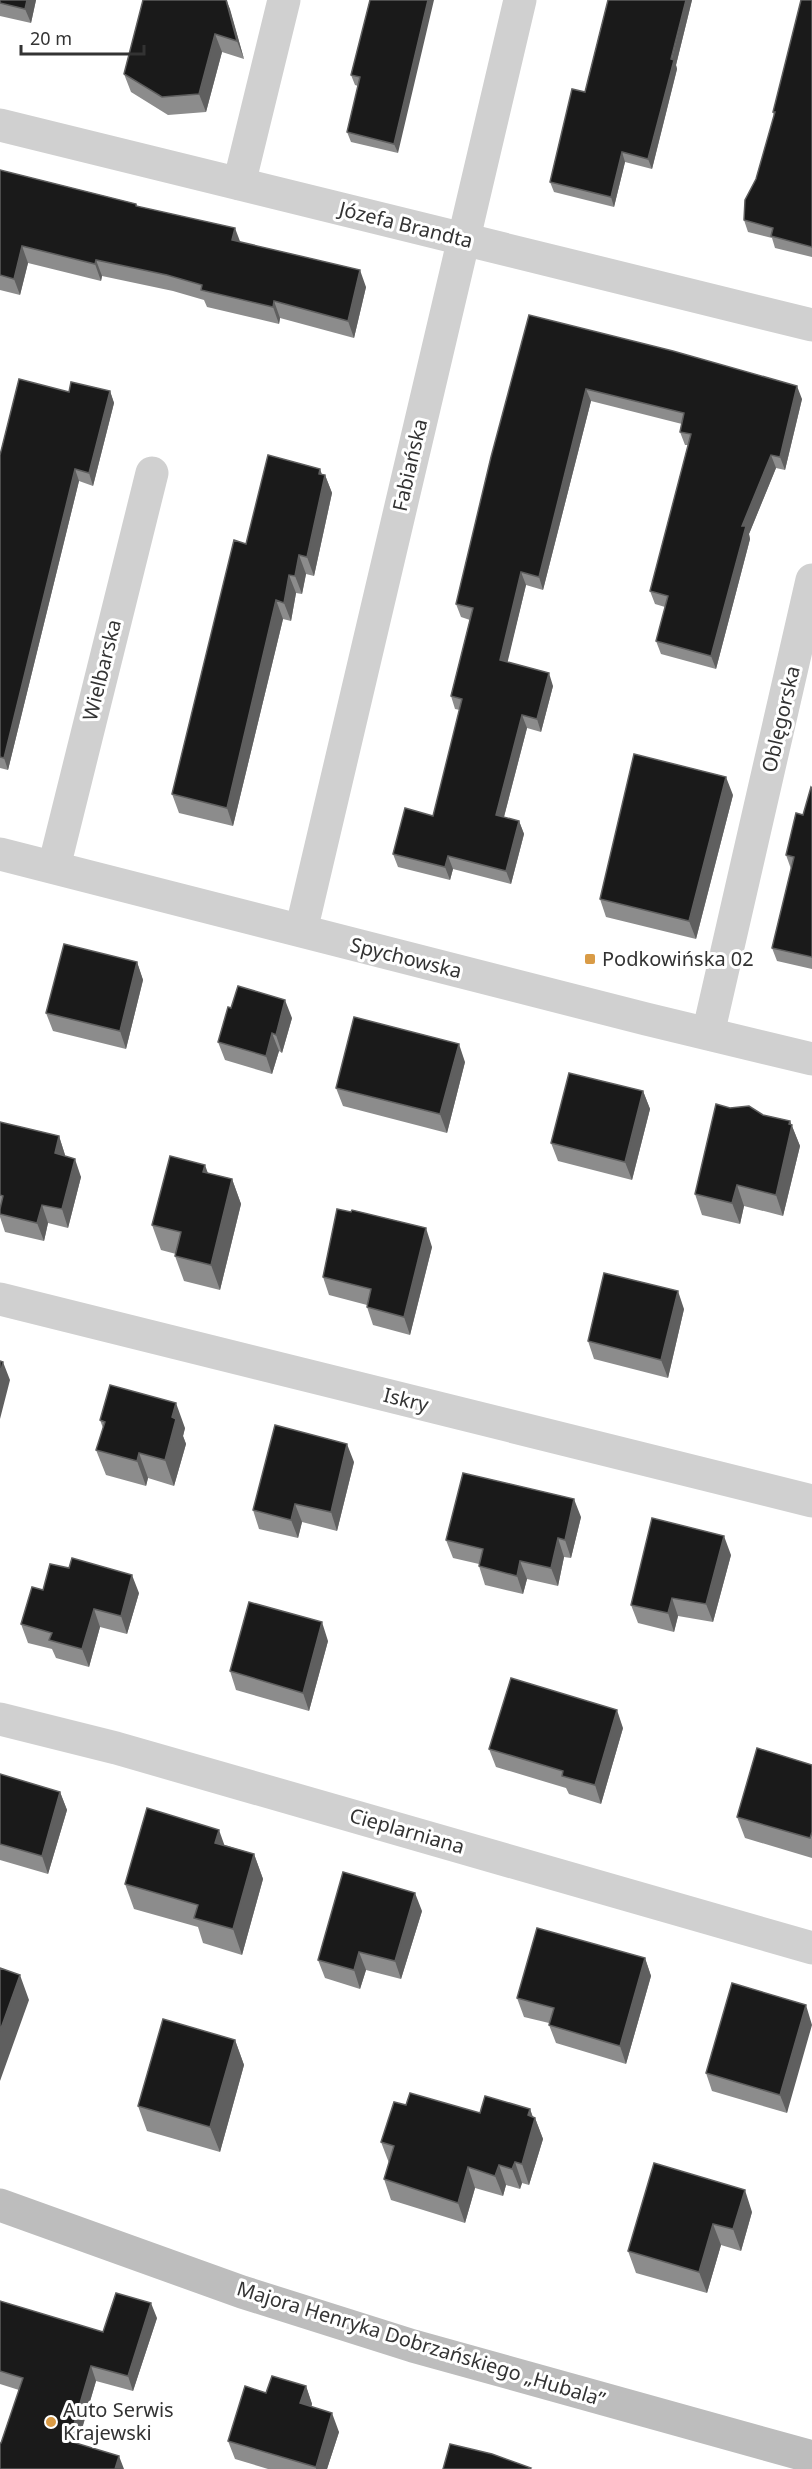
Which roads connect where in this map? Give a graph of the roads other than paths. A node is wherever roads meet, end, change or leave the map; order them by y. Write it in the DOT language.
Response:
graph roads {
  1 [pos="284,0"];
  2 [pos="520,0"];
  3 [pos="0,125"];
  4 [pos="239,184"];
  5 [pos="463,239"];
  6 [pos="812,325"];
  7 [pos="152,473"];
  8 [pos="812,579"];
  9 [pos="0,854"];
  10 [pos="54,867"];
  11 [pos="301,931"];
  12 [pos="708,1034"];
  13 [pos="812,1059"];
  14 [pos="0,1299"];
  15 [pos="812,1502"];
  16 [pos="0,1719"];
  17 [pos="812,1948"];
  18 [pos="0,2205"];
  19 [pos="812,2457"];
  1 -- 4 [label="street"];
  2 -- 5 [label="street, Fabiańska"];
  3 -- 4 [label="street, Józefa Brandta"];
  4 -- 5 [label="street, Józefa Brandta"];
  5 -- 6 [label="street, Józefa Brandta"];
  5 -- 11 [label="street, Fabiańska"];
  7 -- 10 [label="street, Wielbarska"];
  8 -- 12 [label="street, Oblęgorska"];
  9 -- 10 [label="street, Spychowska"];
  10 -- 11 [label="street, Spychowska"];
  11 -- 12 [label="street, Spychowska"];
  12 -- 13 [label="street, Spychowska"];
  14 -- 15 [label="street, Iskry"];
  16 -- 17 [label="street, Cieplarniana"];
  18 -- 19 [label="street, Majora Henryka Dobrzańskiego „Hubala”"];
}
